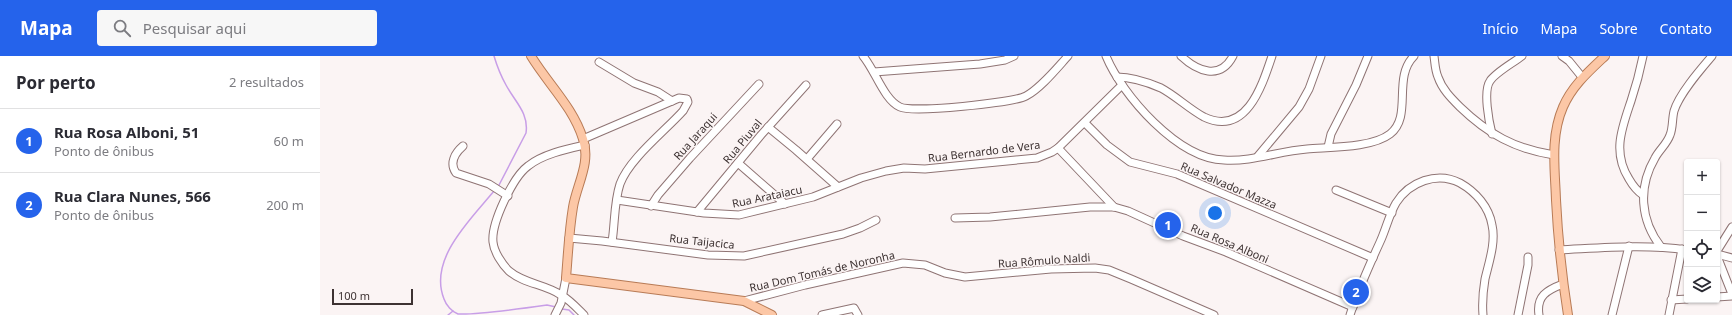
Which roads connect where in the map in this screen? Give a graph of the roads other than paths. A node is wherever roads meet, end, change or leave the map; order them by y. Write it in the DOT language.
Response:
graph roads {
  1 [pos="531,56"];
  2 [pos="863,56"];
  3 [pos="1014,56"];
  4 [pos="1068,56"];
  5 [pos="1106,56"];
  6 [pos="1181,56"];
  7 [pos="1233,56"];
  8 [pos="1272,56"];
  9 [pos="1321,56"];
  10 [pos="1368,56"];
  11 [pos="1414,56"];
  12 [pos="1434,56"];
  13 [pos="1522,56"];
  14 [pos="1562,56"];
  15 [pos="1604,56"];
  16 [pos="1643,56"];
  17 [pos="1712,56"];
  18 [pos="599,62"];
  19 [pos="874,72"];
  20 [pos="1117,77"];
  21 [pos="1582,77"];
  22 [pos="760,84"];
  23 [pos="806,85"];
  24 [pos="1122,85"];
  25 [pos="672,101"];
  26 [pos="1085,123"];
  27 [pos="837,124"];
  28 [pos="768,127"];
  29 [pos="1492,134"];
  30 [pos="584,142"];
  31 [pos="464,146"];
  32 [pos="1328,147"];
  33 [pos="1058,148"];
  34 [pos="1258,156"];
  35 [pos="1554,156"];
  36 [pos="807,159"];
  37 [pos="738,163"];
  38 [pos="894,170"];
  39 [pos="838,187"];
  40 [pos="1336,190"];
  41 [pos="506,194"];
  42 [pos="1643,195"];
  43 [pos="617,200"];
  44 [pos="785,204"];
  45 [pos="651,206"];
  46 [pos="1114,207"];
  47 [pos="697,212"];
  48 [pos="1392,213"];
  49 [pos="955,218"];
  50 [pos="876,220"];
  51 [pos="1732,227"];
  52 [pos="569,238"];
  53 [pos="612,242"];
  54 [pos="1629,246"];
  55 [pos="1661,247"];
  56 [pos="1720,248"];
  57 [pos="1684,249"];
  58 [pos="1559,250"];
  59 [pos="1720,254"];
  60 [pos="1528,257"];
  61 [pos="1373,258"];
  62 [pos="1732,258"];
  63 [pos="1720,261"];
  64 [pos="940,270"];
  65 [pos="566,278"];
  66 [pos="1563,284"];
  67 [pos="562,295"];
  68 [pos="1732,295"];
  69 [pos="1720,297"];
  70 [pos="1684,299"];
  71 [pos="1671,300"];
  72 [pos="744,301"];
  73 [pos="1353,307"];
  74 [pos="770,314"];
  75 [pos="555,315"];
  76 [pos="584,315"];
  77 [pos="822,315"];
  78 [pos="858,315"];
  79 [pos="1214,315"];
  80 [pos="1350,315"];
  81 [pos="1483,315"];
  82 [pos="1518,315"];
  83 [pos="1539,315"];
  84 [pos="1568,315"];
  85 [pos="1612,315"];
  86 [pos="1669,315"];
  1 -- 30 [label="main road"];
  2 -- 19 [label="street"];
  3 -- 19 [label="street"];
  4 -- 19 [label="street"];
  5 -- 20 [label="street"];
  6 -- 7 [label="street"];
  8 -- 20 [label="street"];
  9 -- 34 [label="street"];
  10 -- 32 [label="street"];
  11 -- 32 [label="street"];
  12 -- 29 [label="street"];
  13 -- 29 [label="street"];
  14 -- 21 [label="street"];
  15 -- 21 [label="main road"];
  16 -- 42 [label="street"];
  17 -- 42 [label="street"];
  18 -- 25 [label="street"];
  20 -- 24 [label="street"];
  21 -- 35 [label="main road"];
  22 -- 45 [label="street, Rua Jaraqui"];
  23 -- 28 [label="street, Rua Piuval"];
  24 -- 26 [label="street, Rua Bernardo de Vera"];
  24 -- 34 [label="street"];
  25 -- 30 [label="street"];
  25 -- 43 [label="street"];
  26 -- 33 [label="street, Rua Bernardo de Vera"];
  26 -- 61 [label="street, Rua Salvador Mazza"];
  27 -- 36 [label="street"];
  28 -- 36 [label="street"];
  28 -- 37 [label="street, Rua Piuval"];
  29 -- 35 [label="street"];
  30 -- 41 [label="street"];
  30 -- 52 [label="main road"];
  31 -- 41 [label="street"];
  32 -- 34 [label="street"];
  33 -- 38 [label="street, Rua Bernardo de Vera"];
  33 -- 46 [label="street"];
  35 -- 58 [label="main road"];
  36 -- 39 [label="street"];
  37 -- 44 [label="street"];
  37 -- 47 [label="street, Rua Piuval"];
  38 -- 39 [label="street, Rua Arataiacu"];
  39 -- 44 [label="street, Rua Arataiacu"];
  40 -- 48 [label="street"];
  41 -- 67 [label="street"];
  42 -- 55 [label="street"];
  43 -- 45 [label="street, Rua Arataiacu"];
  43 -- 53 [label="street"];
  44 -- 47 [label="street, Rua Arataiacu"];
  45 -- 47 [label="street, Rua Arataiacu"];
  46 -- 49 [label="street, Rua Rosa Alboni"];
  46 -- 73 [label="street, Rua Rosa Alboni"];
  48 -- 61 [label="street"];
  48 -- 81 [label="street"];
  50 -- 53 [label="street, Rua Taijacica"];
  51 -- 56 [label="street"];
  52 -- 53 [label="street, Rua Taijacica"];
  52 -- 65 [label="main road"];
  54 -- 55 [label="street"];
  54 -- 58 [label="street"];
  54 -- 85 [label="street"];
  55 -- 57 [label="street"];
  57 -- 71 [label="street"];
  58 -- 66 [label="main road"];
  59 -- 62 [label="street"];
  60 -- 82 [label="street"];
  61 -- 73 [label="street"];
  63 -- 68 [label="street"];
  64 -- 72 [label="street, Rua Dom Tomás de Noronha"];
  64 -- 79 [label="street, Rua Rômulo Naldi"];
  65 -- 67 [label="street"];
  65 -- 72 [label="main road, Rua Dom Tomás de Noronha"];
  66 -- 83 [label="street"];
  66 -- 84 [label="main road"];
  67 -- 75 [label="street"];
  67 -- 76 [label="street"];
  68 -- 69 [label="street"];
  70 -- 71 [label="street"];
  71 -- 86 [label="street"];
  72 -- 74 [label="main road"];
  73 -- 80 [label="street"];
  77 -- 78 [label="street"];
}
